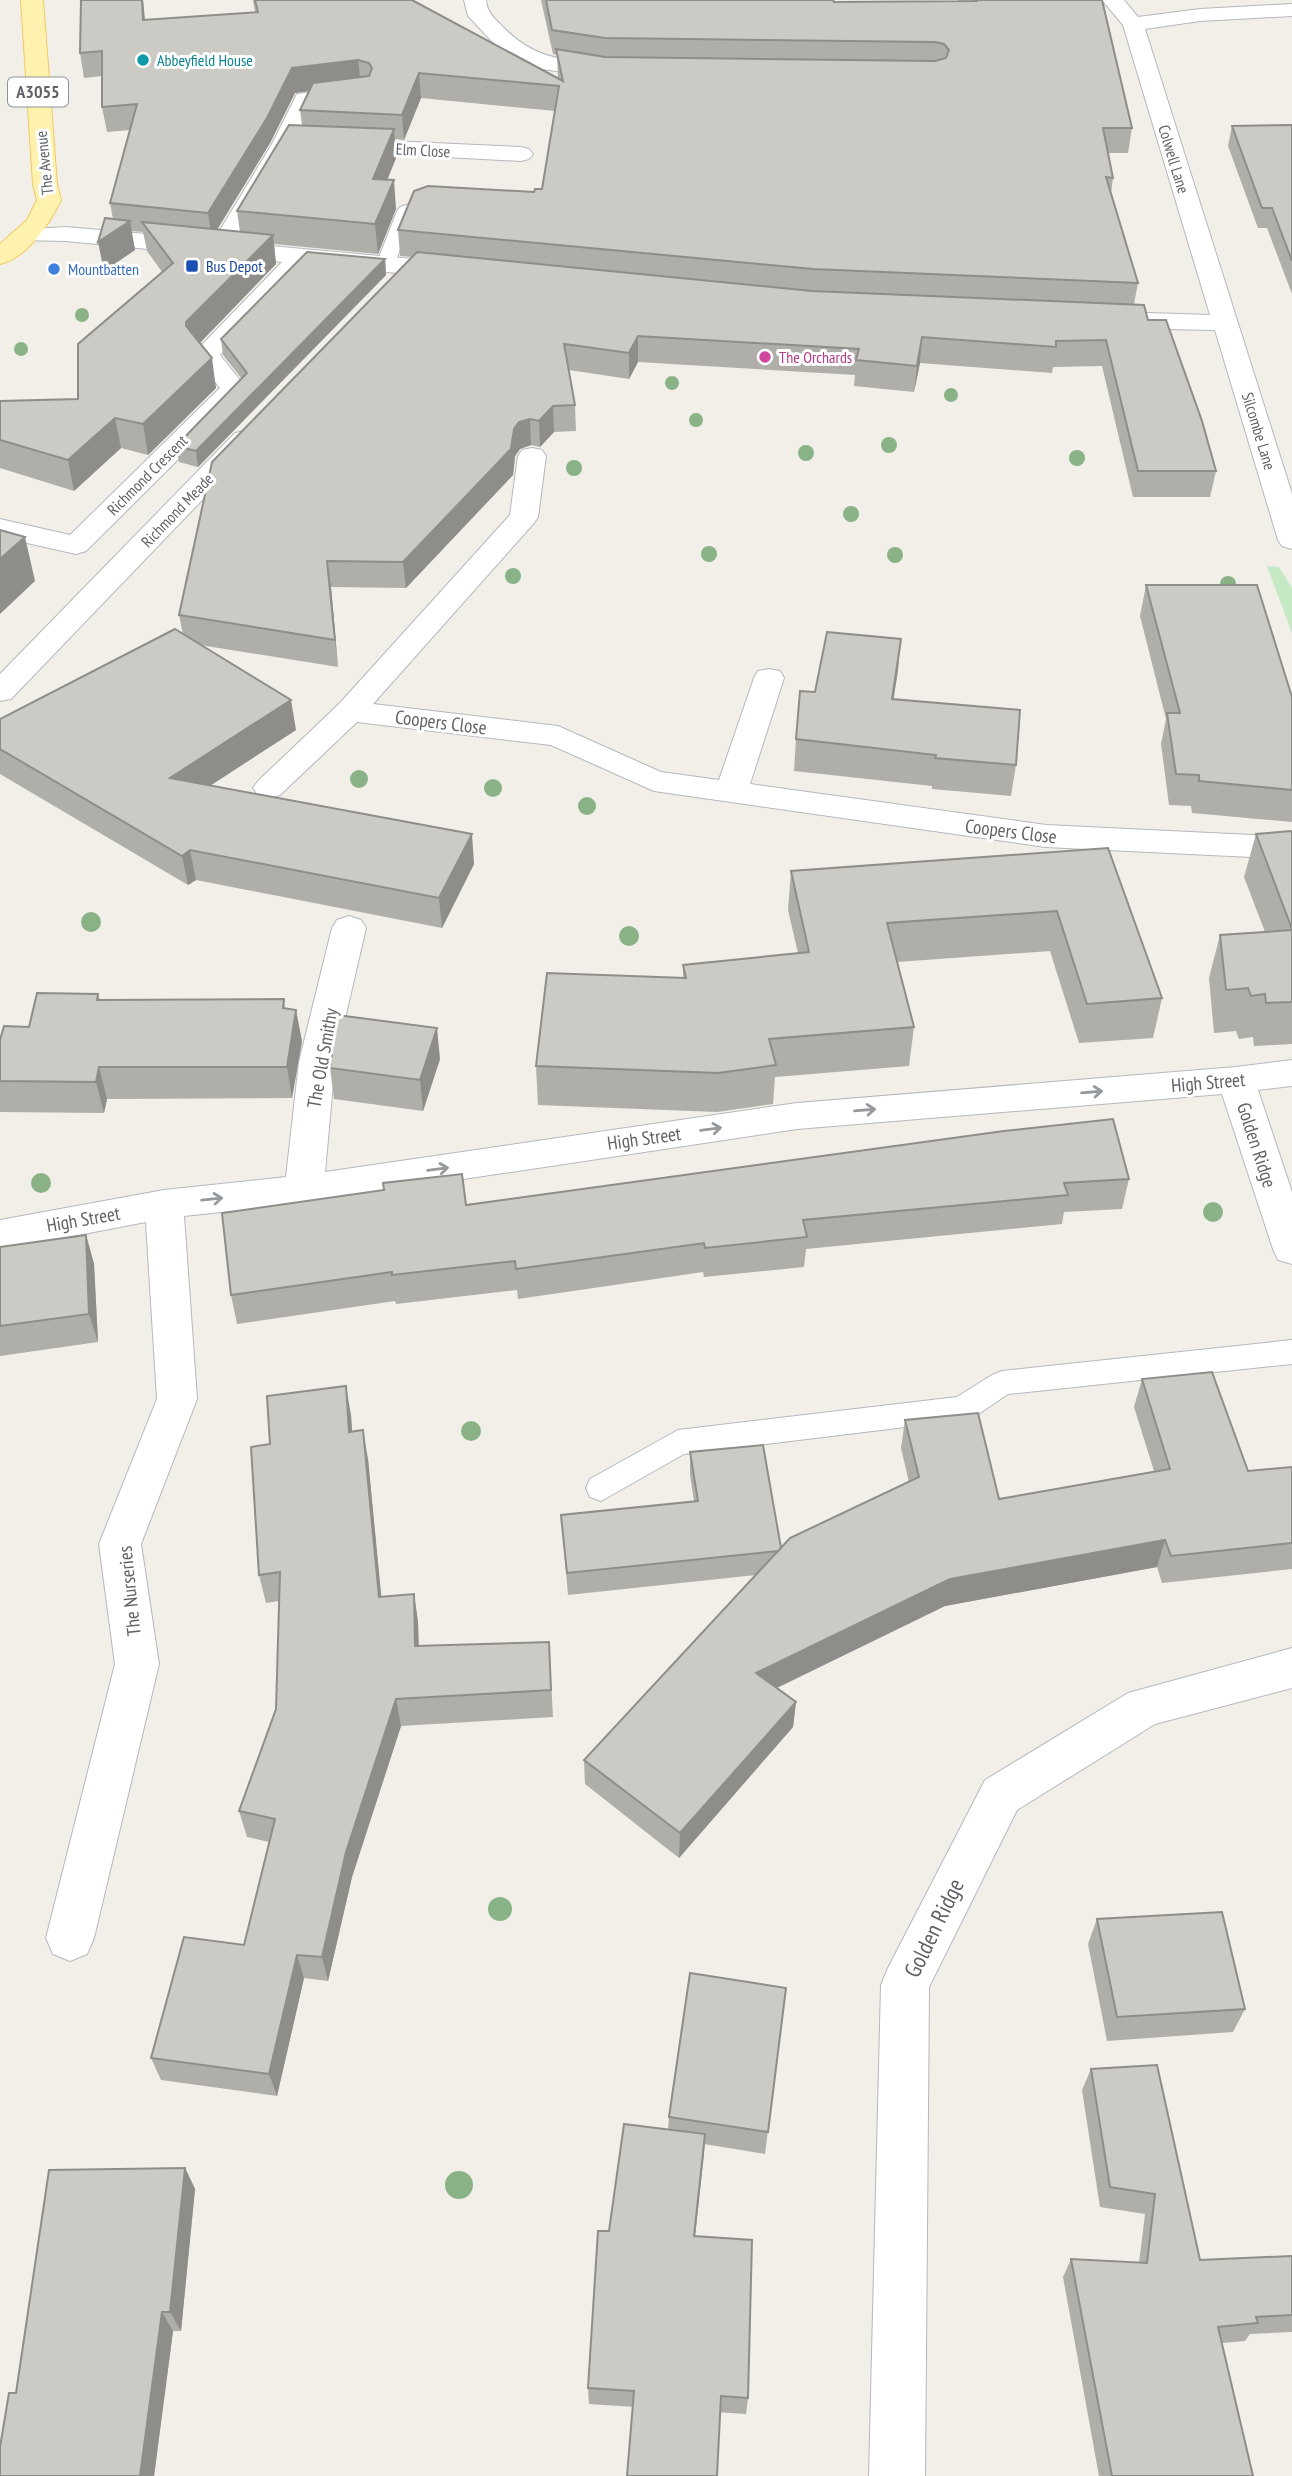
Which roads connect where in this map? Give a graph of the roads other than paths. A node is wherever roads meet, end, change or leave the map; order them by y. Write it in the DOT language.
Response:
graph roads {
  1 [pos="32,0"];
  2 [pos="1113,0"];
  3 [pos="1159,0"];
  4 [pos="475,6"];
  5 [pos="1292,10"];
  6 [pos="1133,24"];
  7 [pos="632,73"];
  8 [pos="361,94"];
  9 [pos="284,144"];
  10 [pos="521,154"];
  11 [pos="45,184"];
  12 [pos="439,199"];
  13 [pos="21,208"];
  14 [pos="0,231"];
  15 [pos="27,235"];
  16 [pos="220,250"];
  17 [pos="0,257"];
  18 [pos="301,257"];
  19 [pos="397,273"];
  20 [pos="481,274"];
  21 [pos="1096,319"];
  22 [pos="1225,323"];
  23 [pos="258,425"];
  24 [pos="532,456"];
  25 [pos="0,528"];
  26 [pos="1292,540"];
  27 [pos="769,678"];
  28 [pos="0,692"];
  29 [pos="351,711"];
  30 [pos="269,788"];
  31 [pos="731,792"];
  32 [pos="1292,848"];
  33 [pos="349,928"];
  34 [pos="1292,1073"];
  35 [pos="1236,1080"];
  36 [pos="304,1189"];
  37 [pos="164,1204"];
  38 [pos="0,1234"];
  39 [pos="1292,1250"];
  40 [pos="1292,1352"];
  41 [pos="601,1488"];
  42 [pos="1292,1668"];
  43 [pos="70,1938"];
  44 [pos="897,2476"];
  1 -- 11 [label="main road, The Avenue / A3055"];
  2 -- 6 [label="street, Colwell Lane"];
  3 -- 6 [label="street"];
  4 -- 7 [label="street"];
  5 -- 6 [label="street"];
  6 -- 22 [label="street, Colwell Lane"];
  8 -- 9 [label="street"];
  9 -- 10 [label="street, Elm Close"];
  9 -- 16 [label="street"];
  11 -- 13 [label="main road"];
  11 -- 15 [label="main road, The Avenue / A3055"];
  12 -- 19 [label="lane"];
  14 -- 15 [label="main road"];
  15 -- 16 [label="street"];
  15 -- 17 [label="main road, A3055"];
  16 -- 18 [label="street"];
  18 -- 19 [label="street"];
  18 -- 25 [label="street, Richmond Crescent"];
  19 -- 20 [label="street"];
  21 -- 22 [label="street"];
  22 -- 26 [label="street, Silcombe Lane"];
  23 -- 28 [label="street, Richmond Meade"];
  24 -- 29 [label="street"];
  27 -- 31 [label="street"];
  29 -- 30 [label="street"];
  29 -- 31 [label="street, Coopers Close"];
  31 -- 32 [label="street, Coopers Close"];
  33 -- 36 [label="street, The Old Smithy"];
  34 -- 35 [label="street, High Street"];
  36 -- 35 [label="street, High Street, one-way"];
  35 -- 39 [label="street, Golden Ridge"];
  37 -- 36 [label="street, High Street, one-way"];
  37 -- 38 [label="street, High Street"];
  37 -- 43 [label="street, The Nurseries"];
  40 -- 41 [label="lane"];
  42 -- 44 [label="street, Golden Ridge"];
}
